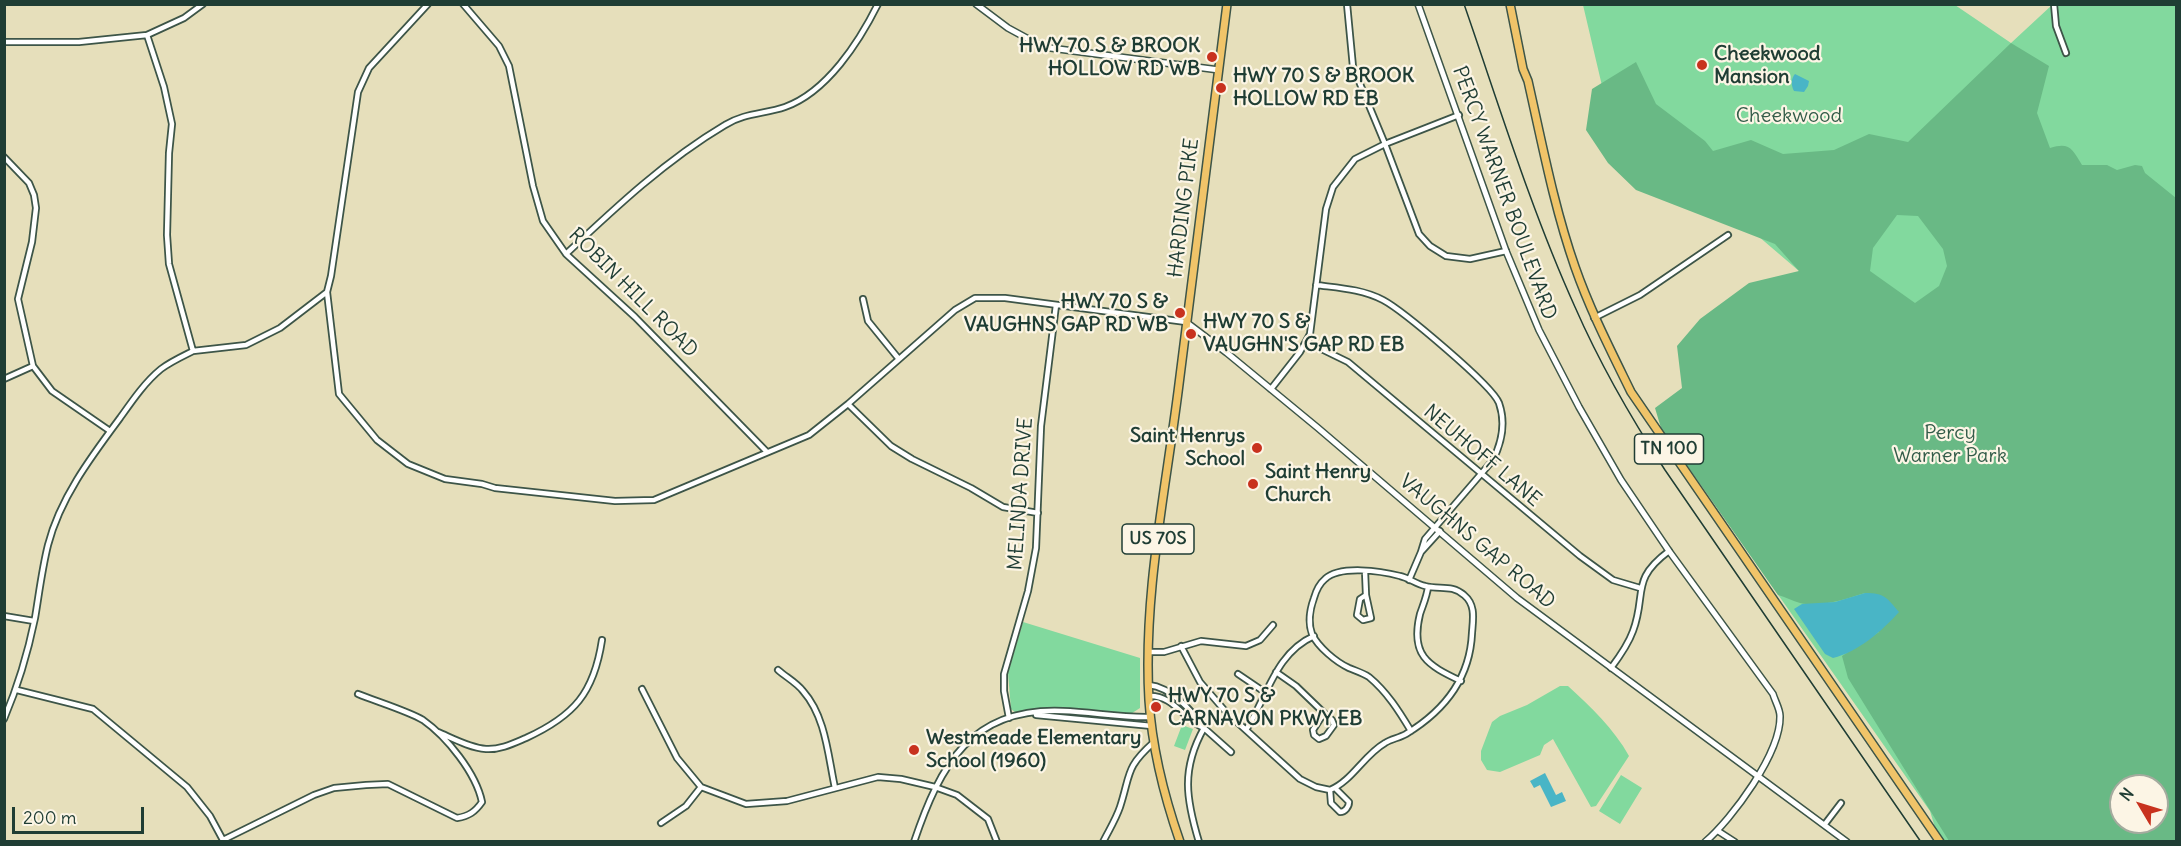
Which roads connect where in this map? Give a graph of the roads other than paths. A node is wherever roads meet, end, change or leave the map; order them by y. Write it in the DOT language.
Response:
graph roads {
  1 [pos="203,4"];
  2 [pos="428,4"];
  3 [pos="463,4"];
  4 [pos="878,4"];
  5 [pos="976,4"];
  6 [pos="1227,4"];
  7 [pos="1347,4"];
  8 [pos="1418,4"];
  9 [pos="1510,4"];
  10 [pos="2054,4"];
  11 [pos="147,34"];
  12 [pos="4,42"];
  13 [pos="2066,53"];
  14 [pos="1219,70"];
  15 [pos="1459,115"];
  16 [pos="1385,144"];
  17 [pos="4,157"];
  18 [pos="1728,235"];
  19 [pos="1506,251"];
  20 [pos="566,254"];
  21 [pos="1316,285"];
  22 [pos="327,292"];
  23 [pos="862,298"];
  24 [pos="1056,305"];
  25 [pos="1594,318"];
  26 [pos="1186,322"];
  27 [pos="1307,342"];
  28 [pos="193,351"];
  29 [pos="898,358"];
  30 [pos="33,366"];
  31 [pos="4,379"];
  32 [pos="1271,389"];
  33 [pos="848,404"];
  34 [pos="110,431"];
  35 [pos="766,452"];
  36 [pos="1483,474"];
  37 [pos="1038,513"];
  38 [pos="1438,529"];
  39 [pos="1669,551"];
  40 [pos="1365,571"];
  41 [pos="1409,580"];
  42 [pos="1428,587"];
  43 [pos="1640,588"];
  44 [pos="1366,595"];
  45 [pos="4,616"];
  46 [pos="34,621"];
  47 [pos="1273,625"];
  48 [pos="1314,636"];
  49 [pos="602,640"];
  50 [pos="1181,646"];
  51 [pos="1148,652"];
  52 [pos="1611,668"];
  53 [pos="778,670"];
  54 [pos="1276,672"];
  55 [pos="1238,674"];
  56 [pos="1461,681"];
  57 [pos="1149,685"];
  58 [pos="642,689"];
  59 [pos="17,690"];
  60 [pos="1266,693"];
  61 [pos="358,694"];
  62 [pos="1149,696"];
  63 [pos="1324,713"];
  64 [pos="1021,715"];
  65 [pos="1151,717"];
  66 [pos="1009,718"];
  67 [pos="4,719"];
  68 [pos="1152,726"];
  69 [pos="1204,728"];
  70 [pos="1246,730"];
  71 [pos="435,731"];
  72 [pos="1411,731"];
  73 [pos="1154,741"];
  74 [pos="1231,752"];
  75 [pos="1758,776"];
  76 [pos="701,787"];
  77 [pos="935,787"];
  78 [pos="835,788"];
  79 [pos="1333,789"];
  80 [pos="1841,803"];
  81 [pos="661,823"];
  82 [pos="1825,824"];
  83 [pos="1718,831"];
  84 [pos="224,841"];
  85 [pos="914,842"];
  86 [pos="997,842"];
  87 [pos="1103,842"];
  88 [pos="1180,842"];
  89 [pos="1199,842"];
  90 [pos="1705,842"];
  91 [pos="1735,842"];
  92 [pos="1847,842"];
  93 [pos="1940,842"];
  1 -- 11 [label="street"];
  2 -- 22 [label="street"];
  3 -- 20 [label="street, ROBIN HILL ROAD"];
  4 -- 20 [label="street"];
  5 -- 14 [label="street"];
  6 -- 14 [label="main road, HARDING PIKE / US 70S"];
  7 -- 16 [label="street"];
  8 -- 15 [label="street, PERCY WARNER BOULEVARD"];
  9 -- 25 [label="main road, TN 100"];
  10 -- 13 [label="street"];
  11 -- 12 [label="street"];
  11 -- 28 [label="street"];
  14 -- 26 [label="main road, HARDING PIKE / US 70S"];
  15 -- 16 [label="street"];
  15 -- 19 [label="street, PERCY WARNER BOULEVARD"];
  16 -- 19 [label="street"];
  16 -- 21 [label="street"];
  17 -- 30 [label="street"];
  18 -- 25 [label="street"];
  19 -- 39 [label="street, PERCY WARNER BOULEVARD"];
  20 -- 35 [label="street, ROBIN HILL ROAD"];
  21 -- 27 [label="street"];
  21 -- 36 [label="street"];
  22 -- 28 [label="street"];
  22 -- 35 [label="street"];
  23 -- 29 [label="street"];
  24 -- 26 [label="street"];
  24 -- 29 [label="street"];
  24 -- 37 [label="street, MELINDA DRIVE"];
  25 -- 93 [label="main road, TN 100"];
  26 -- 32 [label="street, VAUGHNS GAP ROAD"];
  26 -- 51 [label="main road, HARDING PIKE / US 70S"];
  27 -- 32 [label="street"];
  27 -- 36 [label="street, NEUHOFF LANE"];
  28 -- 34 [label="street"];
  29 -- 33 [label="street"];
  30 -- 31 [label="street"];
  30 -- 34 [label="street"];
  32 -- 38 [label="street, VAUGHNS GAP ROAD"];
  33 -- 35 [label="street"];
  33 -- 37 [label="street"];
  34 -- 46 [label="street"];
  36 -- 38 [label="street"];
  36 -- 43 [label="street, NEUHOFF LANE"];
  37 -- 66 [label="street, MELINDA DRIVE"];
  38 -- 41 [label="street"];
  38 -- 52 [label="street, VAUGHNS GAP ROAD"];
  39 -- 43 [label="street"];
  39 -- 75 [label="street, PERCY WARNER BOULEVARD"];
  40 -- 41 [label="street"];
  40 -- 44 [label="street"];
  40 -- 48 [label="street"];
  41 -- 42 [label="street"];
  42 -- 56 [label="street"];
  42 -- 56 [label="street"];
  43 -- 52 [label="street"];
  44 -- 44 [label="street"];
  45 -- 46 [label="street"];
  46 -- 59 [label="street"];
  47 -- 50 [label="street"];
  48 -- 54 [label="street"];
  48 -- 72 [label="street"];
  49 -- 71 [label="street"];
  50 -- 51 [label="street"];
  50 -- 70 [label="street"];
  51 -- 57 [label="main road, HARDING PIKE / US 70S"];
  52 -- 75 [label="street, VAUGHNS GAP ROAD"];
  53 -- 78 [label="street"];
  54 -- 60 [label="street"];
  54 -- 63 [label="street"];
  55 -- 60 [label="street"];
  56 -- 72 [label="street"];
  57 -- 62 [label="main road, HARDING PIKE / US 70S"];
  57 -- 69 [label="street"];
  58 -- 76 [label="street"];
  59 -- 67 [label="street"];
  59 -- 84 [label="street"];
  60 -- 70 [label="street"];
  61 -- 71 [label="street"];
  62 -- 65 [label="main road, HARDING PIKE / US 70S"];
  62 -- 69 [label="street"];
  63 -- 63 [label="street"];
  64 -- 65 [label="street"];
  64 -- 66 [label="street"];
  64 -- 68 [label="street"];
  65 -- 68 [label="main road, HARDING PIKE / US 70S"];
  66 -- 77 [label="street"];
  68 -- 73 [label="main road, HARDING PIKE / US 70S"];
  69 -- 74 [label="street"];
  69 -- 89 [label="street"];
  70 -- 79 [label="street"];
  71 -- 84 [label="street"];
  72 -- 79 [label="street"];
  73 -- 87 [label="street"];
  73 -- 88 [label="main road, HARDING PIKE / US 70S"];
  75 -- 82 [label="street, VAUGHNS GAP ROAD"];
  75 -- 83 [label="street, PERCY WARNER BOULEVARD"];
  76 -- 78 [label="street"];
  76 -- 81 [label="street"];
  77 -- 78 [label="street"];
  77 -- 85 [label="street"];
  77 -- 86 [label="street"];
  79 -- 79 [label="street"];
  80 -- 82 [label="street"];
  82 -- 92 [label="street, VAUGHNS GAP ROAD"];
  83 -- 90 [label="street, PERCY WARNER BOULEVARD"];
  83 -- 91 [label="street"];
}
